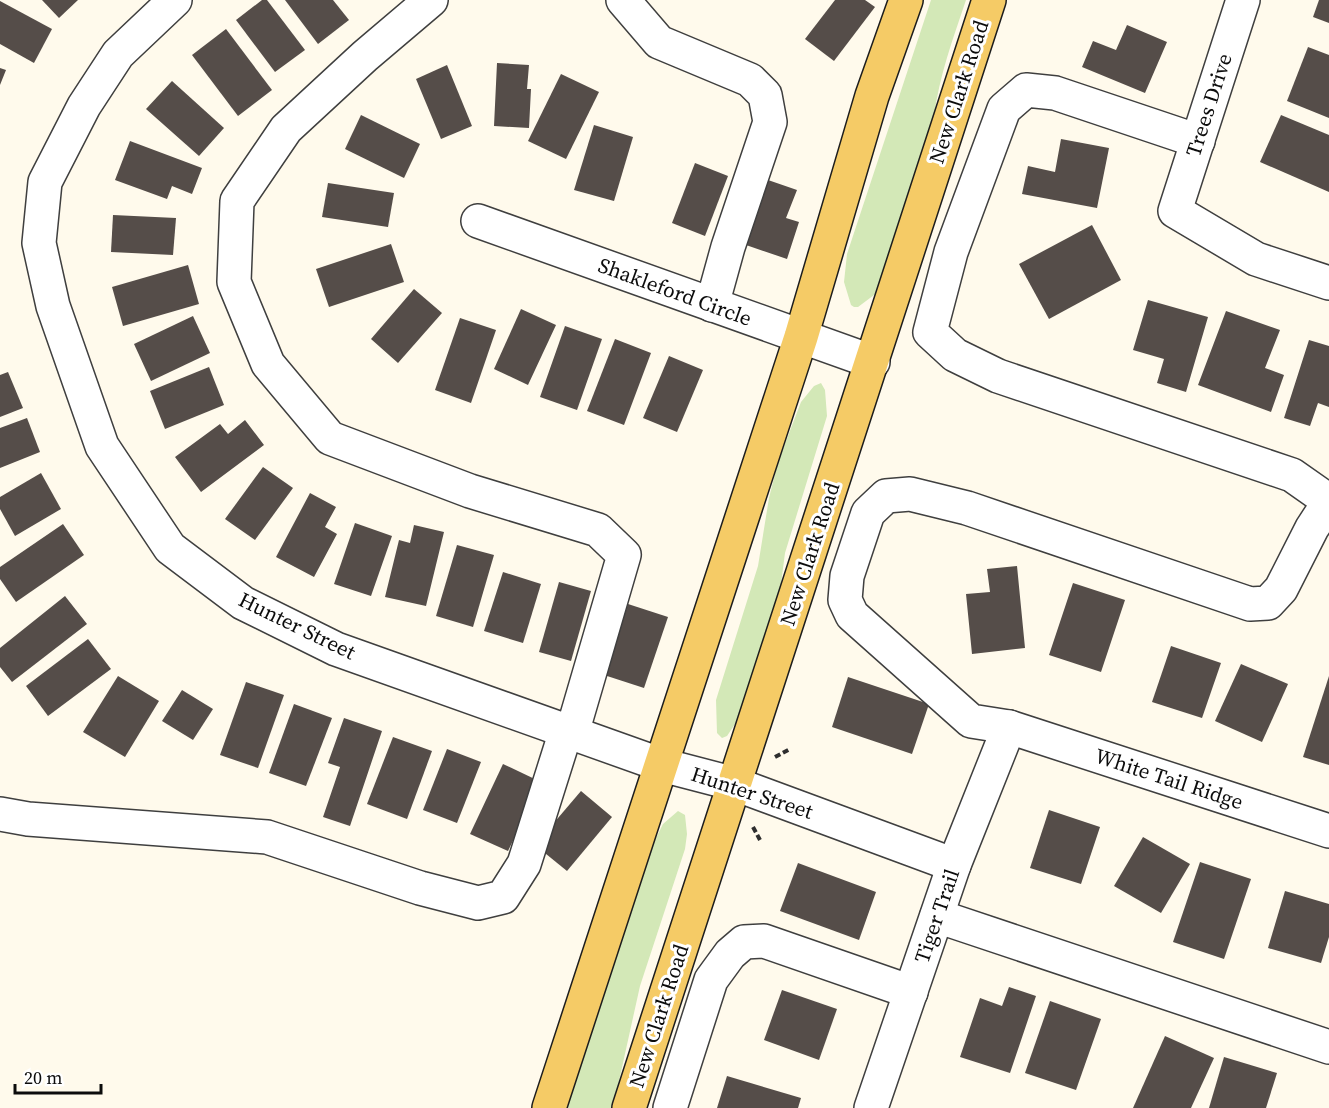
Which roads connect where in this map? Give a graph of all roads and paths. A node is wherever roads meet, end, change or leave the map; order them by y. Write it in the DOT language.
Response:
graph roads {
  1 [pos="175,0"];
  2 [pos="431,0"];
  3 [pos="623,0"];
  4 [pos="906,0"];
  5 [pos="989,0"];
  6 [pos="1243,0"];
  7 [pos="1198,141"];
  8 [pos="478,221"];
  9 [pos="1329,283"];
  10 [pos="712,305"];
  11 [pos="801,337"];
  12 [pos="873,362"];
  13 [pos="1329,501"];
  14 [pos="1009,727"];
  15 [pos="569,732"];
  16 [pos="790,749"];
  17 [pos="775,758"];
  18 [pos="662,765"];
  19 [pos="735,784"];
  20 [pos="0,814"];
  21 [pos="752,825"];
  22 [pos="1329,831"];
  23 [pos="759,840"];
  24 [pos="954,865"];
  25 [pos="936,916"];
  26 [pos="911,992"];
  27 [pos="1329,1047"];
  28 [pos="549,1108"];
  29 [pos="629,1108"];
  30 [pos="670,1108"];
  31 [pos="871,1108"];
  1 -- 15 [label="street, Hunter Street"];
  2 -- 15 [label="street"];
  3 -- 10 [label="street"];
  4 -- 11 [label="main road"];
  5 -- 12 [label="main road, New Clark Road"];
  6 -- 7 [label="street, Trees Drive"];
  7 -- 9 [label="street, Trees Drive"];
  7 -- 13 [label="street"];
  8 -- 10 [label="street, Shakleford Circle"];
  10 -- 11 [label="street, Shakleford Circle"];
  11 -- 12 [label="street, Shakleford Circle"];
  11 -- 18 [label="main road"];
  12 -- 19 [label="main road, New Clark Road"];
  13 -- 14 [label="street, White Tail Ridge"];
  14 -- 22 [label="street, White Tail Ridge"];
  14 -- 24 [label="street, Tiger Trail"];
  15 -- 18 [label="street, Hunter Street"];
  15 -- 20 [label="street"];
  16 -- 17 [label="path"];
  18 -- 19 [label="street, Hunter Street"];
  18 -- 28 [label="main road"];
  19 -- 24 [label="street, Hunter Street"];
  19 -- 29 [label="main road, New Clark Road"];
  21 -- 23 [label="path"];
  24 -- 25 [label="street, Tiger Trail"];
  25 -- 26 [label="street, Tiger Trail"];
  25 -- 27 [label="street"];
  26 -- 30 [label="street"];
  26 -- 31 [label="street, Tiger Trail"];
}
